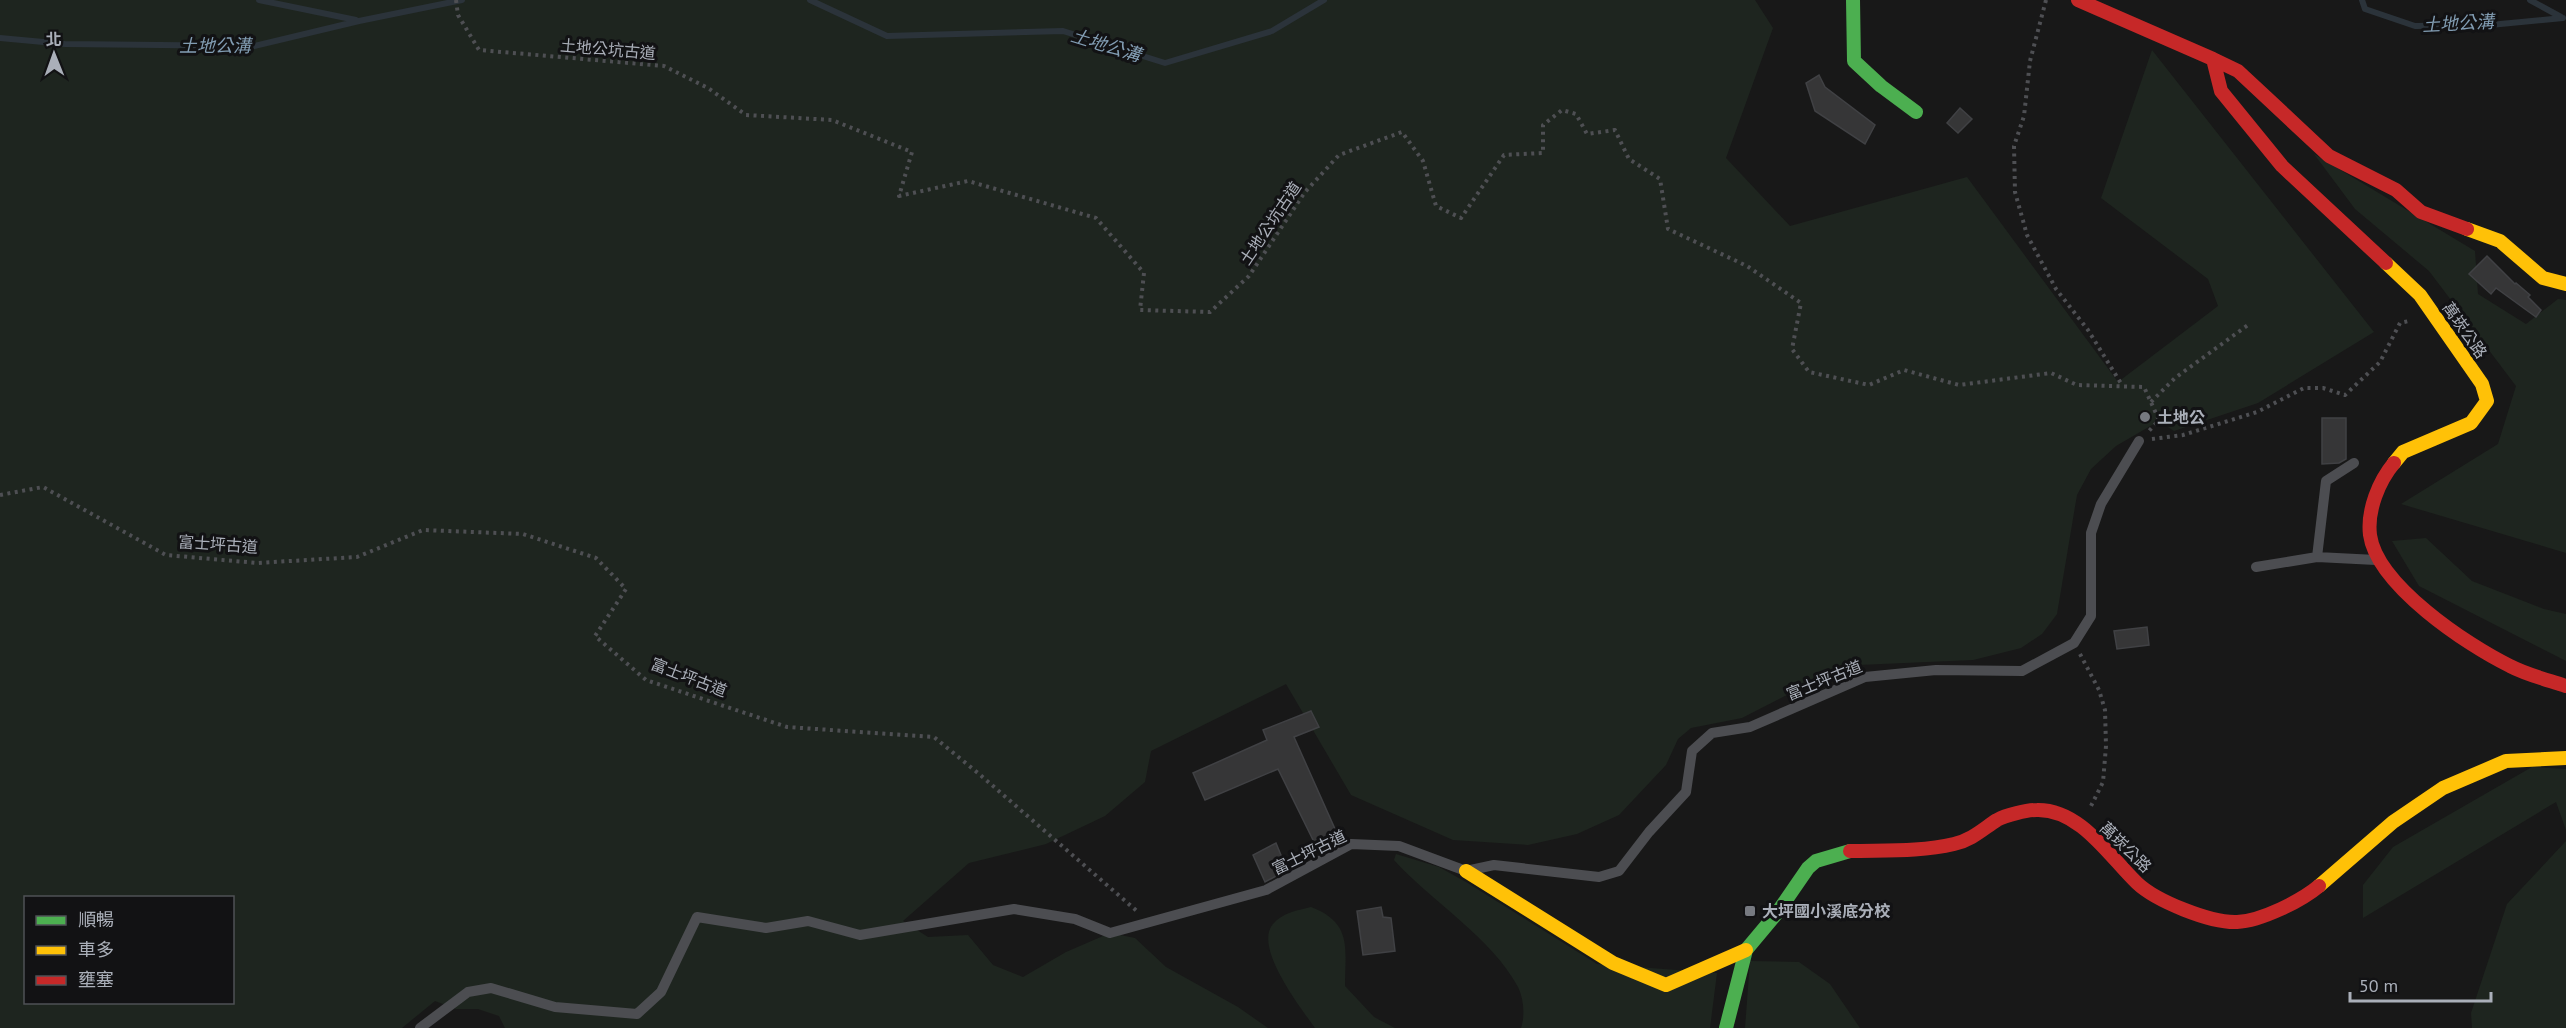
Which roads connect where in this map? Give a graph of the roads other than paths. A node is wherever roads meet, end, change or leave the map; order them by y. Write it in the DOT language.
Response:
graph roads {
  1 [pos="1853,0"];
  2 [pos="2078,0"];
  3 [pos="2214,59"];
  4 [pos="1916,112"];
  5 [pos="2566,284"];
  6 [pos="2139,441"];
  7 [pos="2354,463"];
  8 [pos="2317,557"];
  9 [pos="2379,560"];
  10 [pos="2256,567"];
  11 [pos="2566,686"];
  12 [pos="2566,758"];
  13 [pos="1466,871"];
  14 [pos="1746,950"];
  15 [pos="420,1028"];
  16 [pos="1726,1028"];
  1 -- 4 [label="street"];
  2 -- 3 [label="street"];
  3 -- 5 [label="street"];
  3 -- 9 [label="street, 萬崁公路"];
  6 -- 13 [label="lane, 富士坪古道"];
  7 -- 8 [label="lane"];
  8 -- 9 [label="lane"];
  8 -- 10 [label="lane"];
  9 -- 11 [label="street, 萬崁公路"];
  12 -- 14 [label="street, 萬崁公路"];
  13 -- 14 [label="street"];
  13 -- 15 [label="lane, 富士坪古道"];
  14 -- 16 [label="street, 萬崁公路"];
}
